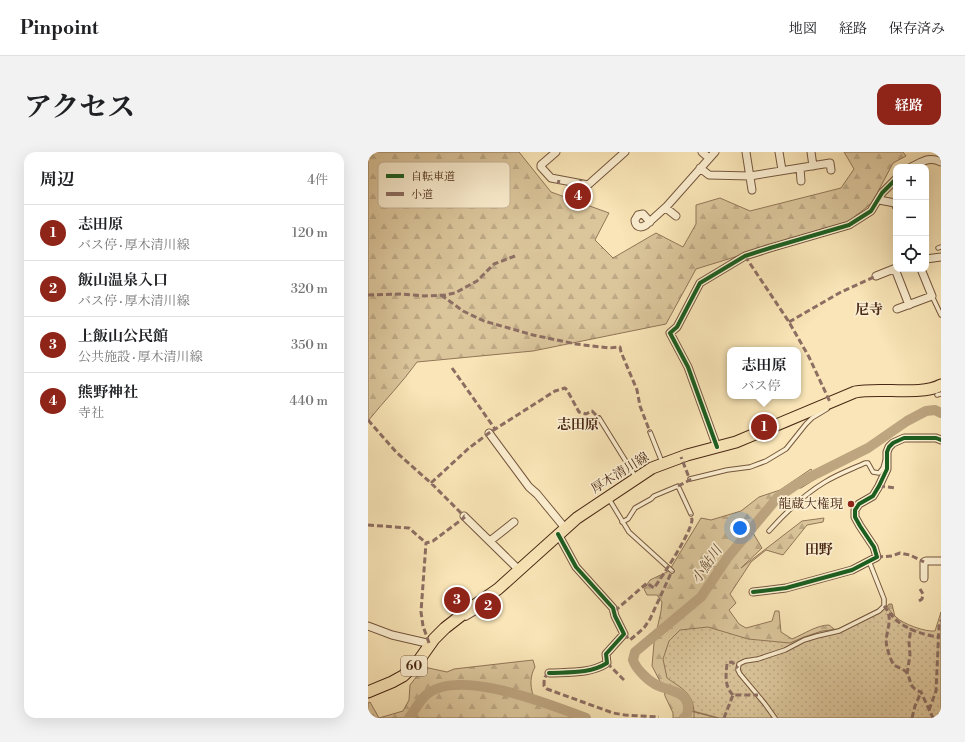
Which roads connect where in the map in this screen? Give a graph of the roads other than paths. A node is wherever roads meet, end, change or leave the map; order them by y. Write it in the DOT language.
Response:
graph roads {
  1 [pos="556,152"];
  2 [pos="624,152"];
  3 [pos="702,152"];
  4 [pos="715,152"];
  5 [pos="746,152"];
  6 [pos="779,152"];
  7 [pos="811,152"];
  8 [pos="709,158"];
  9 [pos="941,162"];
  10 [pos="918,164"];
  11 [pos="813,166"];
  12 [pos="700,168"];
  13 [pos="800,168"];
  14 [pos="782,170"];
  15 [pos="831,170"];
  16 [pos="682,176"];
  17 [pos="750,176"];
  18 [pos="801,181"];
  19 [pos="688,182"];
  20 [pos="893,182"];
  21 [pos="752,190"];
  22 [pos="879,200"];
  23 [pos="893,204"];
  24 [pos="666,208"];
  25 [pos="676,216"];
  26 [pos="650,222"];
  27 [pos="941,257"];
  28 [pos="929,259"];
  29 [pos="893,269"];
  30 [pos="897,272"];
  31 [pos="922,272"];
  32 [pos="876,276"];
  33 [pos="932,296"];
  34 [pos="909,305"];
  35 [pos="897,309"];
  36 [pos="941,315"];
  37 [pos="940,392"];
  38 [pos="828,404"];
  39 [pos="599,418"];
  40 [pos="650,432"];
  41 [pos="489,433"];
  42 [pos="941,440"];
  43 [pos="717,447"];
  44 [pos="887,459"];
  45 [pos="662,463"];
  46 [pos="636,478"];
  47 [pos="690,479"];
  48 [pos="608,496"];
  49 [pos="691,514"];
  50 [pos="464,516"];
  51 [pos="514,522"];
  52 [pos="622,522"];
  53 [pos="562,531"];
  54 [pos="769,531"];
  55 [pos="490,541"];
  56 [pos="936,560"];
  57 [pos="869,561"];
  58 [pos="519,570"];
  59 [pos="672,571"];
  60 [pos="924,578"];
  61 [pos="753,592"];
  62 [pos="368,626"];
  63 [pos="431,644"];
  64 [pos="549,673"];
  65 [pos="370,691"];
  66 [pos="775,718"];
  1 -- 2 [label="street"];
  3 -- 8 [label="street"];
  4 -- 8 [label="street"];
  5 -- 17 [label="street"];
  6 -- 14 [label="street"];
  7 -- 11 [label="street"];
  8 -- 12 [label="street"];
  9 -- 10 [label="street"];
  11 -- 13 [label="street"];
  11 -- 15 [label="street"];
  12 -- 17 [label="street"];
  12 -- 19 [label="street"];
  13 -- 14 [label="street"];
  13 -- 18 [label="street"];
  14 -- 17 [label="street"];
  16 -- 19 [label="street"];
  17 -- 21 [label="street"];
  19 -- 24 [label="street"];
  20 -- 22 [label="street"];
  22 -- 23 [label="street"];
  22 -- 43 [label="street"];
  24 -- 25 [label="street"];
  24 -- 26 [label="street"];
  27 -- 28 [label="street"];
  29 -- 32 [label="street"];
  30 -- 34 [label="street"];
  31 -- 33 [label="street"];
  33 -- 34 [label="street"];
  33 -- 36 [label="lane"];
  34 -- 35 [label="street"];
  37 -- 38 [label="main road, 厚木清川線 / 60"];
  38 -- 43 [label="main road, 厚木清川線 / 60"];
  38 -- 47 [label="lane"];
  39 -- 46 [label="lane"];
  40 -- 45 [label="lane"];
  41 -- 53 [label="street"];
  42 -- 44 [label="street"];
  43 -- 45 [label="main road, 厚木清川線 / 60"];
  44 -- 54 [label="lane"];
  44 -- 57 [label="street"];
  45 -- 46 [label="main road, 厚木清川線 / 60"];
  46 -- 48 [label="main road, 厚木清川線 / 60"];
  48 -- 52 [label="lane"];
  48 -- 53 [label="main road, 厚木清川線 / 60"];
  49 -- 52 [label="lane"];
  50 -- 55 [label="street"];
  51 -- 55 [label="street"];
  52 -- 59 [label="lane"];
  53 -- 58 [label="main road, 厚木清川線 / 60"];
  53 -- 64 [label="street"];
  55 -- 58 [label="street"];
  56 -- 60 [label="street"];
  57 -- 61 [label="street"];
  57 -- 66 [label="lane"];
  58 -- 63 [label="main road, 厚木清川線 / 60"];
  62 -- 63 [label="street"];
  63 -- 65 [label="main road, 厚木清川線 / 60"];
}
